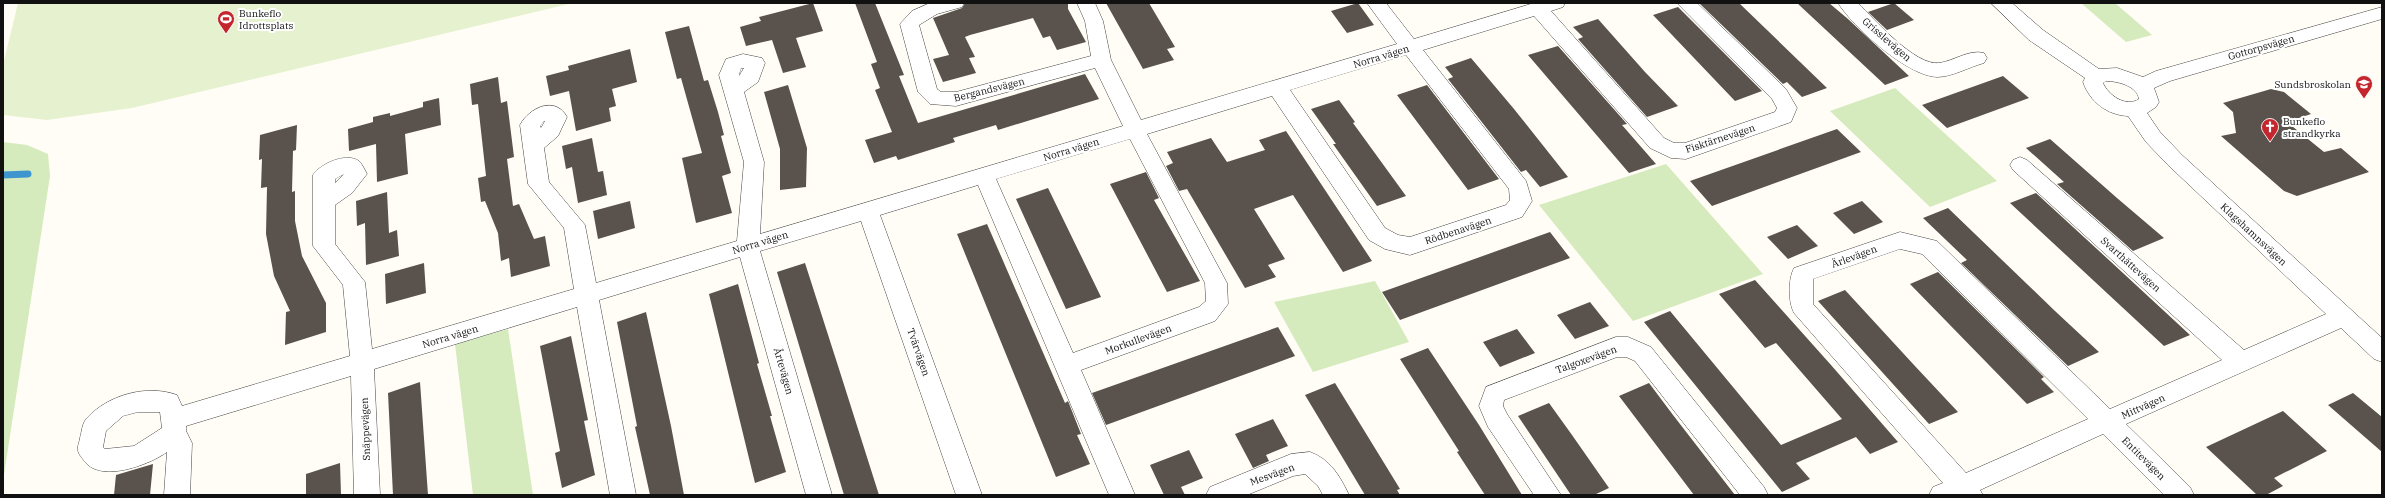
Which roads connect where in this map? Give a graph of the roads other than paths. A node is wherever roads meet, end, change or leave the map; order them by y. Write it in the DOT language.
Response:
graph roads {
  1 [pos="955,3"];
  2 [pos="1086,3"];
  3 [pos="1376,3"];
  4 [pos="1686,3"];
  5 [pos="1847,3"];
  6 [pos="2000,3"];
  7 [pos="1547,6"];
  8 [pos="2382,13"];
  9 [pos="1410,47"];
  10 [pos="1977,58"];
  11 [pos="1101,60"];
  12 [pos="2097,77"];
  13 [pos="2142,86"];
  14 [pos="1277,87"];
  15 [pos="733,90"];
  16 [pos="2134,109"];
  17 [pos="1135,130"];
  18 [pos="533,146"];
  19 [pos="2020,165"];
  20 [pos="984,175"];
  21 [pos="324,201"];
  22 [pos="868,210"];
  23 [pos="748,246"];
  24 [pos="586,295"];
  25 [pos="2344,316"];
  26 [pos="2382,352"];
  27 [pos="362,362"];
  28 [pos="2241,362"];
  29 [pos="1067,365"];
  30 [pos="2108,422"];
  31 [pos="1958,492"];
  32 [pos="177,495"];
  33 [pos="367,495"];
  34 [pos="622,495"];
  35 [pos="819,495"];
  36 [pos="969,495"];
  37 [pos="1122,495"];
  38 [pos="1219,495"];
  39 [pos="1336,495"];
  40 [pos="1548,495"];
  41 [pos="1755,495"];
  42 [pos="2181,495"];
  1 -- 11 [label="street, Bergandsvägen"];
  2 -- 11 [label="street"];
  3 -- 9 [label="street, Rödbenavägen"];
  4 -- 7 [label="street, Fisktärnevägen"];
  5 -- 10 [label="street, Grisslevägen"];
  6 -- 12 [label="street"];
  7 -- 9 [label="street, Norra vägen"];
  8 -- 13 [label="street, Gottorpsvägen"];
  9 -- 14 [label="street, Norra vägen"];
  9 -- 14 [label="street, Rödbenavägen"];
  11 -- 17 [label="street"];
  12 -- 13 [label="street"];
  12 -- 16 [label="street"];
  13 -- 16 [label="street"];
  14 -- 17 [label="street, Norra vägen"];
  15 -- 23 [label="street"];
  16 -- 25 [label="street, Klagshamnsvägen"];
  17 -- 20 [label="street, Norra vägen"];
  17 -- 29 [label="street, Morkullevägen"];
  18 -- 24 [label="street"];
  19 -- 28 [label="street, Svarthättevägen"];
  20 -- 22 [label="street, Norra vägen"];
  20 -- 29 [label="street"];
  21 -- 27 [label="street, Snäppevägen"];
  22 -- 23 [label="street, Norra vägen"];
  22 -- 36 [label="street, Tvärvägen"];
  23 -- 24 [label="street, Norra vägen"];
  23 -- 35 [label="street, Årtevägen"];
  24 -- 27 [label="street, Norra vägen"];
  24 -- 34 [label="street"];
  25 -- 26 [label="street, Klagshamnsvägen"];
  25 -- 28 [label="street, Mittvägen"];
  27 -- 32 [label="street, Norra vägen"];
  27 -- 33 [label="street, Snäppevägen"];
  28 -- 30 [label="street, Mittvägen"];
  29 -- 37 [label="street"];
  30 -- 31 [label="street, Mittvägen"];
  30 -- 31 [label="street, Ärlevägen"];
  30 -- 42 [label="street, Entitevägen"];
  38 -- 39 [label="street, Mesvägen"];
  40 -- 41 [label="street, Talgoxevägen"];
}
